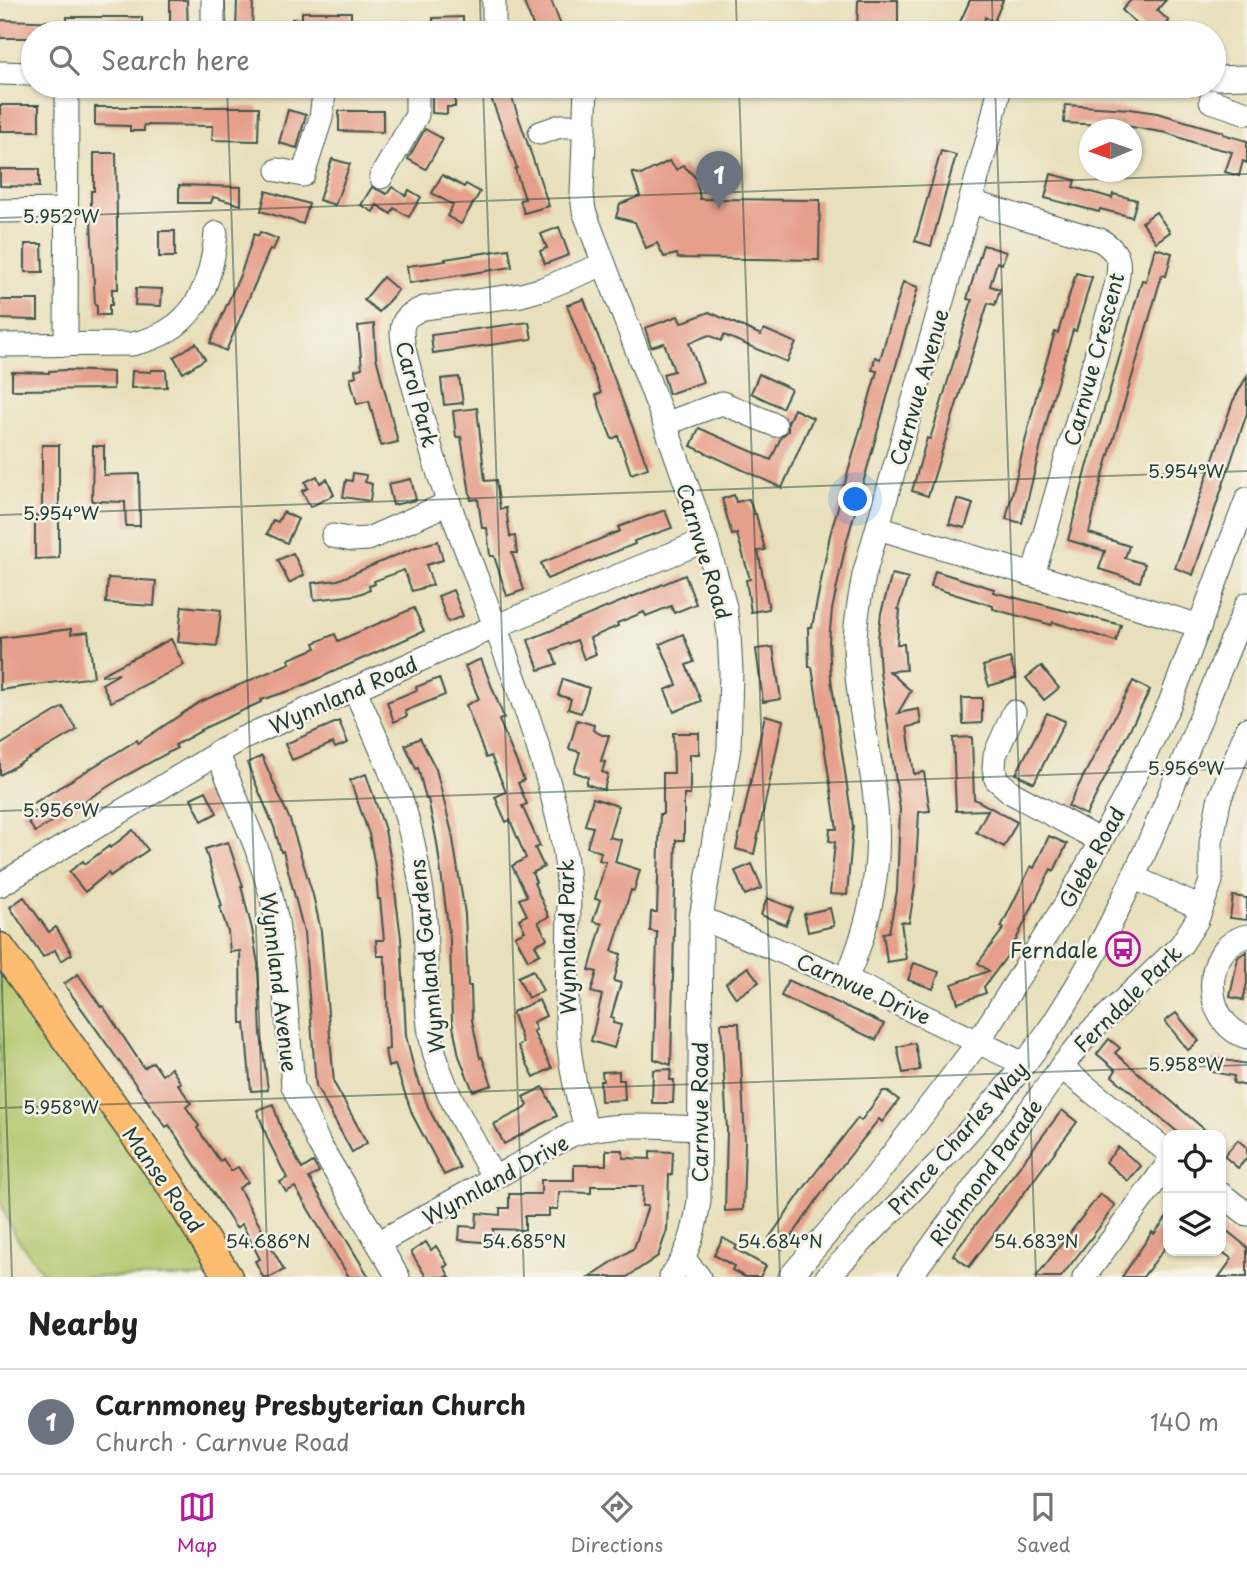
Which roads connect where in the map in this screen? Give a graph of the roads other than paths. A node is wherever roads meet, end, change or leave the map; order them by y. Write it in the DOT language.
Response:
graph roads {
  1 [pos="213,0"];
  2 [pos="494,0"];
  3 [pos="213,21"];
  4 [pos="494,21"];
  5 [pos="0,74"];
  6 [pos="21,74"];
  7 [pos="1247,77"];
  8 [pos="1226,78"];
  9 [pos="67,98"];
  10 [pos="324,98"];
  11 [pos="417,98"];
  12 [pos="585,98"];
  13 [pos="998,98"];
  14 [pos="1211,101"];
  15 [pos="1247,113"];
  16 [pos="584,126"];
  17 [pos="540,133"];
  18 [pos="278,170"];
  19 [pos="381,177"];
  20 [pos="971,202"];
  21 [pos="0,211"];
  22 [pos="65,211"];
  23 [pos="216,233"];
  24 [pos="604,264"];
  25 [pos="0,345"];
  26 [pos="66,345"];
  27 [pos="665,424"];
  28 [pos="775,425"];
  29 [pos="1247,499"];
  30 [pos="449,503"];
  31 [pos="878,528"];
  32 [pos="333,536"];
  33 [pos="706,540"];
  34 [pos="1033,575"];
  35 [pos="1247,604"];
  36 [pos="1200,626"];
  37 [pos="494,627"];
  38 [pos="355,690"];
  39 [pos="1014,712"];
  40 [pos="1247,729"];
  41 [pos="217,752"];
  42 [pos="1242,754"];
  43 [pos="1101,841"];
  44 [pos="1133,877"];
  45 [pos="0,885"];
  46 [pos="1201,908"];
  47 [pos="701,918"];
  48 [pos="1247,936"];
  49 [pos="0,947"];
  50 [pos="846,979"];
  51 [pos="1247,1037"];
  52 [pos="979,1041"];
  53 [pos="1024,1064"];
  54 [pos="1061,1067"];
  55 [pos="700,1128"];
  56 [pos="587,1130"];
  57 [pos="1163,1148"];
  58 [pos="1163,1171"];
  59 [pos="494,1178"];
  60 [pos="1226,1197"];
  61 [pos="1245,1208"];
  62 [pos="378,1243"];
  63 [pos="685,1271"];
  64 [pos="228,1277"];
  65 [pos="398,1277"];
  66 [pos="790,1277"];
  67 [pos="827,1277"];
  68 [pos="910,1277"];
  69 [pos="1084,1277"];
  1 -- 3 [label="street"];
  2 -- 4 [label="street"];
  5 -- 6 [label="street"];
  7 -- 8 [label="street"];
  9 -- 22 [label="street"];
  10 -- 18 [label="street"];
  11 -- 19 [label="street"];
  12 -- 16 [label="street, Carnvue Road"];
  13 -- 20 [label="street, Carnvue Avenue"];
  14 -- 15 [label="street"];
  16 -- 17 [label="street"];
  16 -- 24 [label="street, Carnvue Road"];
  20 -- 31 [label="street, Carnvue Avenue"];
  20 -- 34 [label="street, Carnvue Crescent"];
  21 -- 22 [label="street"];
  22 -- 26 [label="street"];
  23 -- 26 [label="street"];
  24 -- 27 [label="street, Carnvue Road"];
  24 -- 30 [label="street, Carol Park"];
  25 -- 26 [label="street"];
  27 -- 28 [label="street"];
  27 -- 33 [label="street, Carnvue Road"];
  29 -- 36 [label="street, Glebe Road"];
  30 -- 32 [label="street"];
  30 -- 37 [label="street, Carol Park"];
  31 -- 34 [label="street"];
  31 -- 50 [label="street, Carnvue Avenue"];
  33 -- 37 [label="street, Wynnland Road"];
  33 -- 47 [label="street, Carnvue Road"];
  34 -- 36 [label="street"];
  35 -- 44 [label="street, Prince Charles Way"];
  36 -- 43 [label="street, Glebe Road"];
  37 -- 38 [label="street, Wynnland Road"];
  37 -- 56 [label="street, Wynnland Park"];
  38 -- 41 [label="street, Wynnland Road"];
  38 -- 59 [label="street, Wynnland Gardens"];
  39 -- 43 [label="street"];
  40 -- 42 [label="street, Ferndale Park"];
  41 -- 45 [label="street, Wynnland Road"];
  41 -- 62 [label="street, Wynnland Avenue"];
  42 -- 46 [label="street, Ferndale Park"];
  43 -- 52 [label="street, Glebe Road"];
  44 -- 46 [label="street"];
  44 -- 53 [label="street, Prince Charles Way"];
  46 -- 54 [label="street, Ferndale Park"];
  47 -- 50 [label="street, Carnvue Drive"];
  47 -- 55 [label="street, Carnvue Road"];
  48 -- 51 [label="street"];
  49 -- 64 [label="main road, Manse Road"];
  50 -- 52 [label="street, Carnvue Drive"];
  52 -- 53 [label="street, Carnvue Drive"];
  52 -- 66 [label="street, Glebe Road"];
  53 -- 67 [label="street, Prince Charles Way"];
  54 -- 57 [label="street"];
  54 -- 68 [label="street, Richmond Parade"];
  55 -- 56 [label="street, Wynnland Drive"];
  55 -- 63 [label="street, Carnvue Road"];
  56 -- 59 [label="street, Wynnland Drive"];
  58 -- 69 [label="street"];
  59 -- 62 [label="street, Wynnland Drive"];
  60 -- 61 [label="street"];
  62 -- 65 [label="street, Wynnland Avenue"];
}
